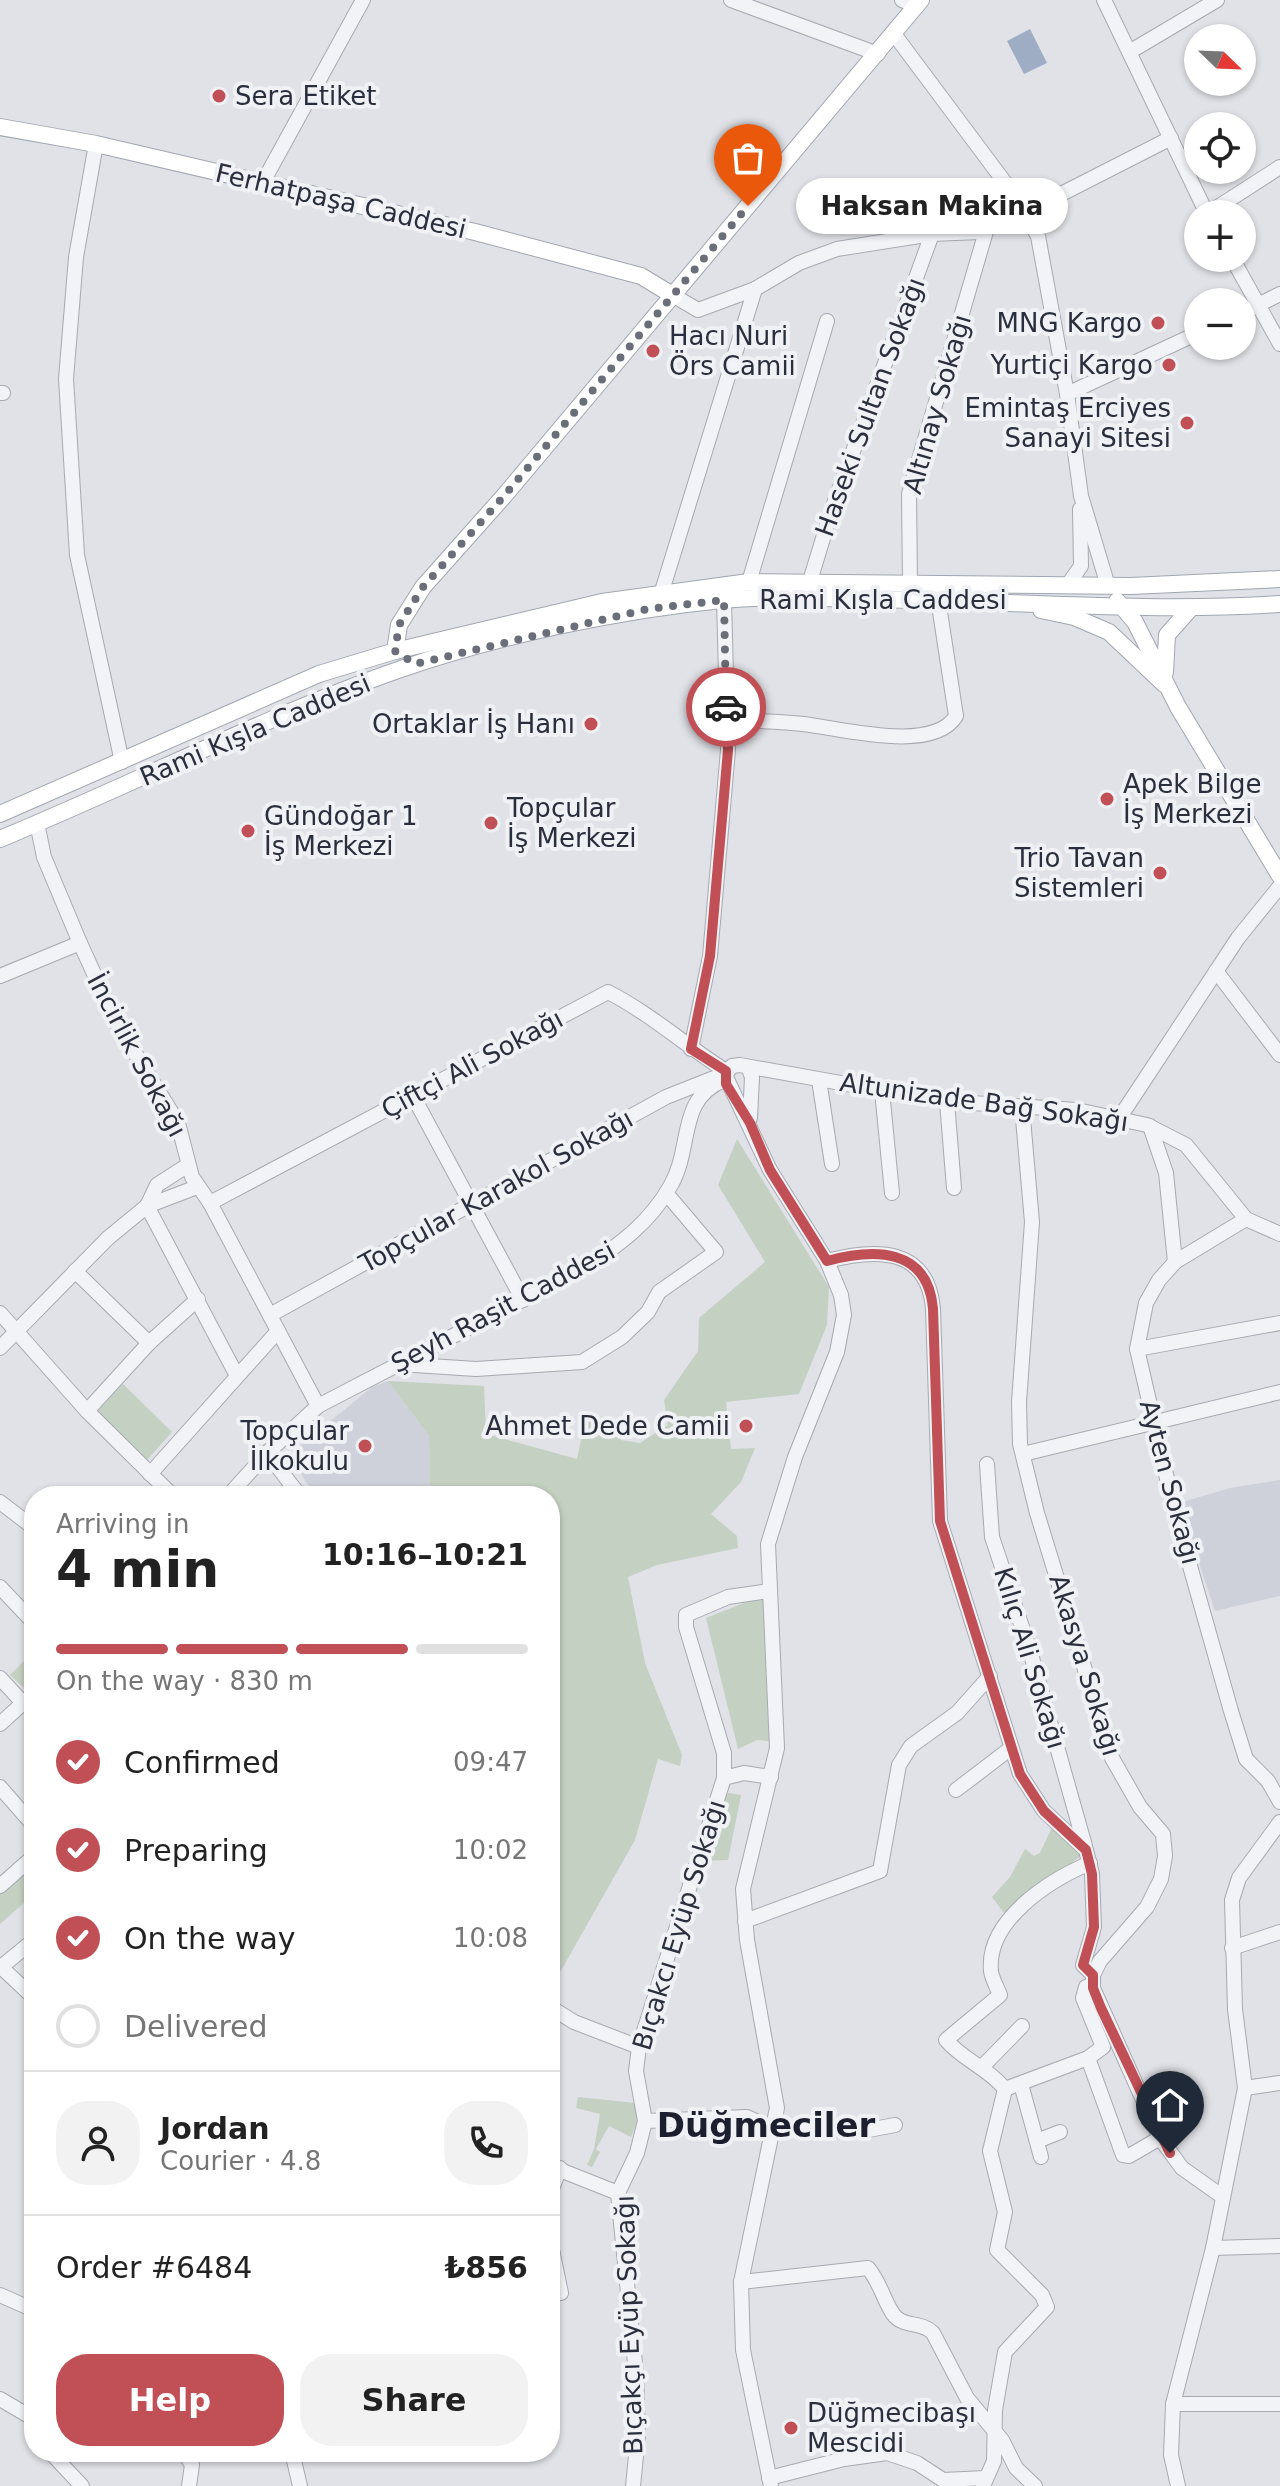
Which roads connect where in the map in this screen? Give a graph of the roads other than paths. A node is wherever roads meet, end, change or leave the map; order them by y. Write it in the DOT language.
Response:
graph roads {
  1 [pos="363,0"];
  2 [pos="731,0"];
  3 [pos="1104,0"];
  4 [pos="1217,0"];
  5 [pos="913,2"];
  6 [pos="894,34"];
  7 [pos="1131,51"];
  8 [pos="878,54"];
  9 [pos="0,127"];
  10 [pos="1171,138"];
  11 [pos="96,144"];
  12 [pos="1280,167"];
  13 [pos="263,182"];
  14 [pos="1200,200"];
  15 [pos="1229,200"];
  16 [pos="1026,212"];
  17 [pos="987,228"];
  18 [pos="932,234"];
  19 [pos="1240,272"];
  20 [pos="755,289"];
  21 [pos="1280,294"];
  22 [pos="674,296"];
  23 [pos="1258,305"];
  24 [pos="827,321"];
  25 [pos="1184,340"];
  26 [pos="1280,344"];
  27 [pos="1067,394"];
  28 [pos="1081,496"];
  29 [pos="1280,579"];
  30 [pos="810,581"];
  31 [pos="749,582"];
  32 [pos="910,582"];
  33 [pos="1067,586"];
  34 [pos="1108,586"];
  35 [pos="662,591"];
  36 [pos="938,599"];
  37 [pos="724,600"];
  38 [pos="1004,600"];
  39 [pos="1280,604"];
  40 [pos="1119,605"];
  41 [pos="1190,609"];
  42 [pos="395,651"];
  43 [pos="415,664"];
  44 [pos="1166,685"];
  45 [pos="728,720"];
  46 [pos="195,728"];
  47 [pos="206,750"];
  48 [pos="122,762"];
  49 [pos="42,795"];
  50 [pos="0,814"];
  51 [pos="37,823"];
  52 [pos="0,839"];
  53 [pos="1280,876"];
  54 [pos="1280,886"];
  55 [pos="80,943"];
  56 [pos="1216,971"];
  57 [pos="0,976"];
  58 [pos="691,1049"];
  59 [pos="1280,1055"];
  60 [pos="726,1078"];
  61 [pos="750,1079"];
  62 [pos="819,1080"];
  63 [pos="882,1091"];
  64 [pos="413,1096"];
  65 [pos="947,1102"];
  66 [pos="1022,1107"];
  67 [pos="1120,1117"];
  68 [pos="750,1123"];
  69 [pos="1150,1126"];
  70 [pos="832,1164"];
  71 [pos="188,1165"];
  72 [pos="197,1187"];
  73 [pos="954,1188"];
  74 [pos="666,1193"];
  75 [pos="892,1193"];
  76 [pos="210,1203"];
  77 [pos="147,1206"];
  78 [pos="471,1207"];
  79 [pos="1246,1219"];
  80 [pos="1280,1234"];
  81 [pos="827,1261"];
  82 [pos="1175,1262"];
  83 [pos="75,1271"];
  84 [pos="198,1299"];
  85 [pos="523,1300"];
  86 [pos="0,1313"];
  87 [pos="270,1315"];
  88 [pos="1280,1323"];
  89 [pos="278,1331"];
  90 [pos="15,1333"];
  91 [pos="149,1343"];
  92 [pos="0,1348"];
  93 [pos="1137,1349"];
  94 [pos="399,1364"];
  95 [pos="236,1374"];
  96 [pos="1280,1392"];
  97 [pos="318,1406"];
  98 [pos="87,1411"];
  99 [pos="1153,1423"];
  100 [pos="267,1453"];
  101 [pos="1023,1454"];
  102 [pos="987,1464"];
  103 [pos="150,1474"];
  104 [pos="163,1486"];
  105 [pos="238,1486"];
  106 [pos="292,1486"];
  107 [pos="0,1502"];
  108 [pos="24,1520"];
  109 [pos="0,1587"];
  110 [pos="769,1591"];
  111 [pos="24,1612"];
  112 [pos="990,1676"];
  113 [pos="0,1678"];
  114 [pos="24,1695"];
  115 [pos="24,1702"];
  116 [pos="0,1724"];
  117 [pos="1011,1748"];
  118 [pos="771,1777"];
  119 [pos="724,1778"];
  120 [pos="1274,1779"];
  121 [pos="0,1787"];
  122 [pos="956,1790"];
  123 [pos="1280,1802"];
  124 [pos="24,1815"];
  125 [pos="1280,1822"];
  126 [pos="1088,1857"];
  127 [pos="24,1865"];
  128 [pos="0,1886"];
  129 [pos="745,1921"];
  130 [pos="1280,1932"];
  131 [pos="24,1948"];
  132 [pos="1232,1948"];
  133 [pos="1,1966"];
  134 [pos="1093,1980"];
  135 [pos="24,1988"];
  136 [pos="560,2013"];
  137 [pos="1022,2026"];
  138 [pos="639,2047"];
  139 [pos="1088,2058"];
  140 [pos="983,2066"];
  141 [pos="1280,2083"];
  142 [pos="1021,2084"];
  143 [pos="1245,2088"];
  144 [pos="1005,2089"];
  145 [pos="645,2121"];
  146 [pos="895,2125"];
  147 [pos="771,2128"];
  148 [pos="1060,2132"];
  149 [pos="1160,2138"];
  150 [pos="1037,2141"];
  151 [pos="1041,2157"];
  152 [pos="560,2169"];
  153 [pos="618,2193"];
  154 [pos="1223,2197"];
  155 [pos="1280,2246"];
  156 [pos="1213,2248"];
  157 [pos="741,2282"];
  158 [pos="560,2288"];
  159 [pos="561,2293"];
  160 [pos="0,2295"];
  161 [pos="24,2306"];
  162 [pos="0,2399"];
  163 [pos="1173,2404"];
  164 [pos="1280,2404"];
  165 [pos="24,2413"];
  166 [pos="994,2434"];
  167 [pos="59,2462"];
  168 [pos="190,2462"];
  169 [pos="294,2462"];
  170 [pos="770,2482"];
  171 [pos="985,2482"];
  172 [pos="82,2486"];
  173 [pos="189,2486"];
  174 [pos="300,2486"];
  175 [pos="633,2486"];
  176 [pos="1035,2486"];
  177 [pos="1178,2486"];
  1 -- 13 [label="street"];
  2 -- 8 [label="street"];
  3 -- 7 [label="street"];
  4 -- 7 [label="street"];
  5 -- 6 [label="main road"];
  6 -- 8 [label="main road"];
  6 -- 16 [label="street"];
  7 -- 10 [label="street"];
  8 -- 22 [label="main road"];
  9 -- 11 [label="main road, Ferhatpaşa Caddesi"];
  10 -- 14 [label="street"];
  10 -- 16 [label="street"];
  11 -- 13 [label="main road, Ferhatpaşa Caddesi"];
  11 -- 48 [label="street"];
  12 -- 15 [label="street"];
  13 -- 22 [label="main road, Ferhatpaşa Caddesi"];
  16 -- 17 [label="street"];
  16 -- 27 [label="street"];
  17 -- 18 [label="street"];
  17 -- 32 [label="street, Altınay Sokağı"];
  18 -- 20 [label="street"];
  18 -- 30 [label="street, Haseki Sultan Sokağı"];
  19 -- 23 [label="street"];
  20 -- 22 [label="street"];
  20 -- 35 [label="street"];
  21 -- 23 [label="street"];
  22 -- 42 [label="main road"];
  23 -- 26 [label="street"];
  24 -- 31 [label="street"];
  25 -- 27 [label="street"];
  27 -- 28 [label="street"];
  28 -- 33 [label="street"];
  28 -- 34 [label="street"];
  29 -- 34 [label="main road, Rami Kışla Caddesi"];
  30 -- 31 [label="main road, Rami Kışla Caddesi"];
  30 -- 32 [label="main road, Rami Kışla Caddesi"];
  31 -- 35 [label="main road, Rami Kışla Caddesi"];
  32 -- 33 [label="main road, Rami Kışla Caddesi"];
  33 -- 34 [label="main road, Rami Kışla Caddesi"];
  34 -- 40 [label="main road"];
  35 -- 42 [label="main road, Rami Kışla Caddesi"];
  36 -- 37 [label="main road, Rami Kışla Caddesi"];
  36 -- 38 [label="main road, Rami Kışla Caddesi"];
  36 -- 45 [label="street"];
  37 -- 43 [label="main road, Rami Kışla Caddesi"];
  37 -- 45 [label="street"];
  38 -- 40 [label="main road, Rami Kışla Caddesi"];
  38 -- 44 [label="main road"];
  39 -- 41 [label="main road, Rami Kışla Caddesi"];
  40 -- 41 [label="main road, Rami Kışla Caddesi"];
  40 -- 44 [label="main road"];
  41 -- 44 [label="main road"];
  42 -- 43 [label="main road"];
  42 -- 46 [label="main road, Rami Kışla Caddesi"];
  43 -- 47 [label="main road, Rami Kışla Caddesi"];
  44 -- 53 [label="main road"];
  45 -- 58 [label="street"];
  46 -- 47 [label="main road"];
  46 -- 48 [label="main road, Rami Kışla Caddesi"];
  47 -- 51 [label="main road, Rami Kışla Caddesi"];
  48 -- 49 [label="main road, Rami Kışla Caddesi"];
  49 -- 50 [label="main road, Rami Kışla Caddesi"];
  49 -- 51 [label="main road"];
  51 -- 52 [label="main road, Rami Kışla Caddesi"];
  51 -- 55 [label="street, İncirlik Sokağı"];
  54 -- 56 [label="street"];
  55 -- 57 [label="street"];
  55 -- 71 [label="street, İncirlik Sokağı"];
  56 -- 59 [label="street"];
  56 -- 67 [label="street"];
  58 -- 60 [label="street, Çiftçi Ali Sokağı"];
  58 -- 64 [label="street, Çiftçi Ali Sokağı"];
  60 -- 61 [label="street"];
  60 -- 61 [label="street"];
  60 -- 68 [label="street"];
  60 -- 74 [label="street, Şeyh Raşit Caddesi"];
  60 -- 78 [label="street, Topçular Karakol Sokağı"];
  61 -- 62 [label="street, Altunizade Bağ Sokağı"];
  61 -- 68 [label="street"];
  62 -- 63 [label="street, Altunizade Bağ Sokağı"];
  62 -- 70 [label="street"];
  63 -- 65 [label="street, Altunizade Bağ Sokağı"];
  63 -- 75 [label="street"];
  64 -- 76 [label="street, Çiftçi Ali Sokağı"];
  64 -- 78 [label="street"];
  65 -- 66 [label="street, Altunizade Bağ Sokağı"];
  65 -- 73 [label="street"];
  66 -- 67 [label="street, Altunizade Bağ Sokağı"];
  66 -- 101 [label="street, Akasya Sokağı"];
  67 -- 69 [label="street, Altunizade Bağ Sokağı"];
  68 -- 81 [label="street"];
  69 -- 79 [label="street, Altunizade Bağ Sokağı"];
  69 -- 82 [label="street"];
  71 -- 72 [label="street, İncirlik Sokağı"];
  71 -- 77 [label="street"];
  72 -- 76 [label="street, İncirlik Sokağı"];
  72 -- 77 [label="street"];
  74 -- 85 [label="street, Şeyh Raşit Caddesi"];
  74 -- 94 [label="street"];
  76 -- 87 [label="street, İncirlik Sokağı"];
  77 -- 83 [label="street"];
  77 -- 84 [label="street"];
  78 -- 85 [label="street"];
  78 -- 87 [label="street, Topçular Karakol Sokağı"];
  79 -- 80 [label="street, Altunizade Bağ Sokağı"];
  79 -- 82 [label="street, Ayten Sokağı"];
  81 -- 110 [label="street"];
  81 -- 112 [label="street"];
  82 -- 93 [label="street, Ayten Sokağı"];
  83 -- 90 [label="street"];
  83 -- 91 [label="street"];
  84 -- 91 [label="street"];
  84 -- 95 [label="street"];
  85 -- 94 [label="street, Şeyh Raşit Caddesi"];
  86 -- 90 [label="street"];
  87 -- 89 [label="street, İncirlik Sokağı"];
  88 -- 93 [label="street"];
  89 -- 95 [label="street"];
  89 -- 97 [label="street, İncirlik Sokağı"];
  90 -- 92 [label="street"];
  90 -- 98 [label="street"];
  91 -- 98 [label="street"];
  93 -- 99 [label="street, Ayten Sokağı"];
  94 -- 97 [label="street, Şeyh Raşit Caddesi"];
  95 -- 103 [label="street"];
  96 -- 99 [label="street"];
  97 -- 100 [label="street, Şeyh Raşit Caddesi"];
  98 -- 103 [label="street"];
  99 -- 101 [label="street"];
  99 -- 120 [label="street, Ayten Sokağı"];
  100 -- 105 [label="street, Şeyh Raşit Caddesi"];
  100 -- 106 [label="street"];
  101 -- 134 [label="street, Akasya Sokağı"];
  102 -- 126 [label="street, Kılıç Ali Sokağı"];
  103 -- 104 [label="street"];
  107 -- 108 [label="street"];
  109 -- 111 [label="street"];
  110 -- 118 [label="street"];
  110 -- 119 [label="street, Bıçakcı Eyüp Sokağı"];
  112 -- 117 [label="street"];
  112 -- 129 [label="street"];
  113 -- 114 [label="street"];
  115 -- 116 [label="street"];
  117 -- 122 [label="street"];
  117 -- 126 [label="street"];
  118 -- 119 [label="street, Bıçakcı Eyüp Sokağı"];
  118 -- 129 [label="street"];
  119 -- 138 [label="street, Bıçakcı Eyüp Sokağı"];
  120 -- 123 [label="street, Ayten Sokağı"];
  121 -- 124 [label="street"];
  125 -- 132 [label="street"];
  126 -- 134 [label="street, Kılıç Ali Sokağı"];
  126 -- 140 [label="street"];
  127 -- 128 [label="street"];
  129 -- 147 [label="street"];
  130 -- 132 [label="street"];
  131 -- 133 [label="street"];
  132 -- 143 [label="street"];
  133 -- 135 [label="street"];
  134 -- 139 [label="street"];
  134 -- 149 [label="street"];
  136 -- 138 [label="street"];
  137 -- 140 [label="street"];
  138 -- 145 [label="street, Bıçakcı Eyüp Sokağı"];
  139 -- 142 [label="street"];
  139 -- 149 [label="street"];
  140 -- 144 [label="street"];
  141 -- 143 [label="street"];
  142 -- 144 [label="street"];
  142 -- 150 [label="street"];
  143 -- 154 [label="street"];
  144 -- 166 [label="street"];
  145 -- 147 [label="street"];
  145 -- 153 [label="street, Bıçakçı Eyüp Sokağı"];
  146 -- 147 [label="street"];
  147 -- 157 [label="street"];
  148 -- 150 [label="street"];
  149 -- 154 [label="street"];
  150 -- 151 [label="street"];
  152 -- 153 [label="street"];
  153 -- 175 [label="street, Bıçakçı Eyüp Sokağı"];
  154 -- 156 [label="street"];
  155 -- 156 [label="street"];
  156 -- 163 [label="street"];
  157 -- 166 [label="street"];
  157 -- 170 [label="street"];
  158 -- 159 [label="street"];
  160 -- 161 [label="street"];
  162 -- 165 [label="street"];
  163 -- 164 [label="street"];
  163 -- 177 [label="street"];
  166 -- 171 [label="street"];
  166 -- 176 [label="street"];
  167 -- 172 [label="street"];
  168 -- 173 [label="street"];
  169 -- 174 [label="street"];
  170 -- 171 [label="street"];
}
